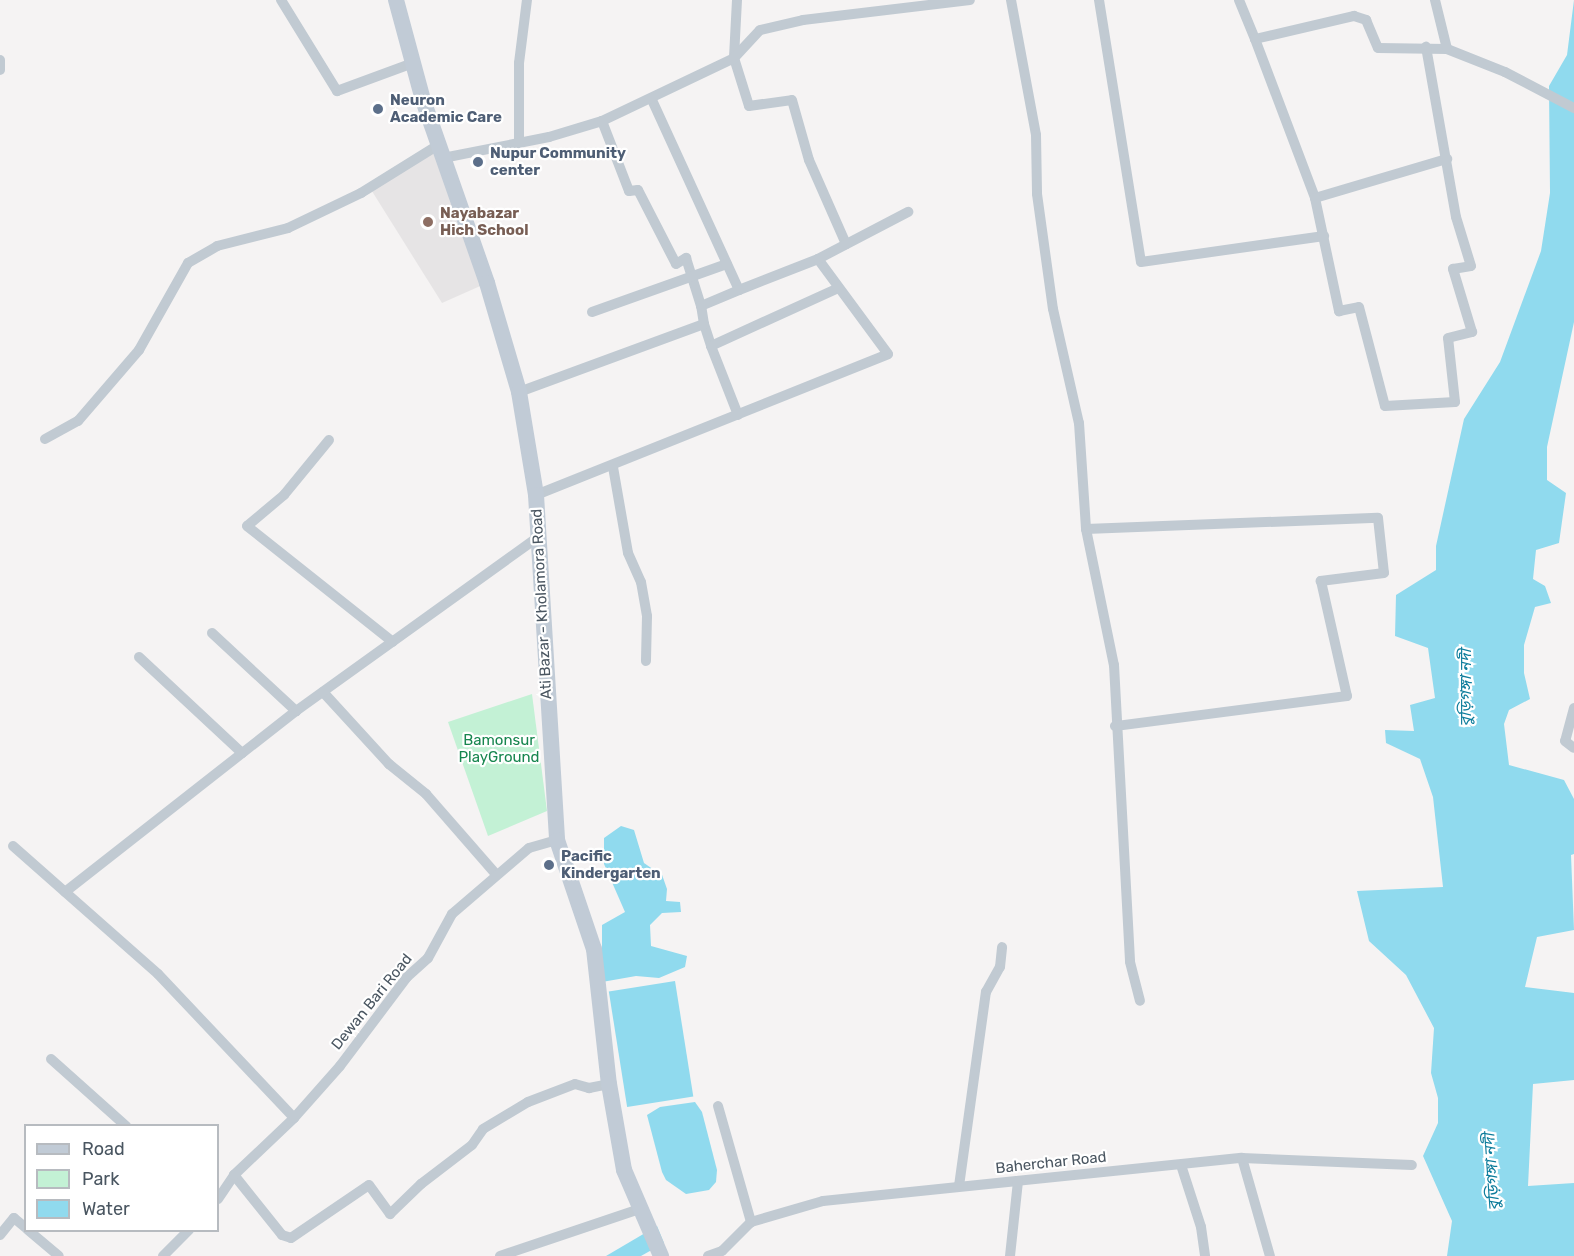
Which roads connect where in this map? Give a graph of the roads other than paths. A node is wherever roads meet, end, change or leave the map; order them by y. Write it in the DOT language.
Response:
graph roads {
  1 [pos="281,0"];
  2 [pos="396,0"];
  3 [pos="527,0"];
  4 [pos="737,0"];
  5 [pos="970,0"];
  6 [pos="1011,0"];
  7 [pos="1099,0"];
  8 [pos="1239,0"];
  9 [pos="1434,0"];
  10 [pos="1255,39"];
  11 [pos="1426,47"];
  12 [pos="1447,49"];
  13 [pos="734,58"];
  14 [pos="0,60"];
  15 [pos="413,63"];
  16 [pos="0,70"];
  17 [pos="652,100"];
  18 [pos="1574,108"];
  19 [pos="602,121"];
  20 [pos="519,142"];
  21 [pos="440,151"];
  22 [pos="1447,159"];
  23 [pos="1315,198"];
  24 [pos="908,212"];
  25 [pos="1324,236"];
  26 [pos="846,244"];
  27 [pos="818,259"];
  28 [pos="727,264"];
  29 [pos="692,275"];
  30 [pos="838,288"];
  31 [pos="739,290"];
  32 [pos="701,306"];
  33 [pos="592,312"];
  34 [pos="704,324"];
  35 [pos="711,346"];
  36 [pos="519,392"];
  37 [pos="738,415"];
  38 [pos="45,439"];
  39 [pos="329,440"];
  40 [pos="613,467"];
  41 [pos="536,495"];
  42 [pos="1086,529"];
  43 [pos="538,537"];
  44 [pos="212,633"];
  45 [pos="393,642"];
  46 [pos="139,657"];
  47 [pos="646,661"];
  48 [pos="323,692"];
  49 [pos="1574,708"];
  50 [pos="296,711"];
  51 [pos="1115,726"];
  52 [pos="1574,748"];
  53 [pos="242,753"];
  54 [pos="557,840"];
  55 [pos="13,846"];
  56 [pos="495,873"];
  57 [pos="65,892"];
  58 [pos="1002,947"];
  59 [pos="1140,1001"];
  60 [pos="51,1059"];
  61 [pos="609,1084"];
  62 [pos="718,1106"];
  63 [pos="294,1118"];
  64 [pos="125,1124"];
  65 [pos="1242,1158"];
  66 [pos="1181,1165"];
  67 [pos="1412,1165"];
  68 [pos="234,1175"];
  69 [pos="1018,1182"];
  70 [pos="959,1186"];
  71 [pos="219,1198"];
  72 [pos="641,1212"];
  73 [pos="751,1222"];
  74 [pos="24,1226"];
  75 [pos="31,1232"];
  76 [pos="187,1232"];
  77 [pos="0,1235"];
  78 [pos="59,1256"];
  79 [pos="163,1256"];
  80 [pos="500,1256"];
  81 [pos="661,1256"];
  82 [pos="708,1256"];
  83 [pos="1010,1256"];
  84 [pos="1205,1256"];
  85 [pos="1270,1256"];
  1 -- 15 [label="street"];
  2 -- 15 [label="main road, Ati Bazar - Kholamora Road"];
  3 -- 20 [label="street"];
  4 -- 13 [label="street"];
  5 -- 13 [label="street"];
  6 -- 42 [label="street"];
  7 -- 25 [label="street"];
  8 -- 10 [label="street"];
  9 -- 12 [label="street"];
  10 -- 11 [label="street"];
  10 -- 23 [label="street"];
  11 -- 12 [label="street"];
  11 -- 22 [label="street"];
  12 -- 18 [label="street"];
  13 -- 17 [label="street"];
  13 -- 26 [label="street"];
  14 -- 16 [label="street"];
  15 -- 21 [label="main road, Ati Bazar - Kholamora Road"];
  17 -- 19 [label="street"];
  17 -- 28 [label="street"];
  19 -- 20 [label="street"];
  19 -- 29 [label="street"];
  20 -- 21 [label="street"];
  21 -- 36 [label="main road, Ati Bazar - Kholamora Road"];
  21 -- 38 [label="street"];
  22 -- 23 [label="street"];
  22 -- 25 [label="street"];
  23 -- 25 [label="street"];
  24 -- 26 [label="street"];
  26 -- 27 [label="street"];
  27 -- 30 [label="street"];
  27 -- 31 [label="street"];
  28 -- 29 [label="street"];
  28 -- 31 [label="street"];
  29 -- 32 [label="street"];
  29 -- 33 [label="street"];
  30 -- 35 [label="street"];
  30 -- 37 [label="street"];
  31 -- 32 [label="street"];
  32 -- 34 [label="street"];
  34 -- 35 [label="street"];
  34 -- 36 [label="street"];
  35 -- 37 [label="street"];
  36 -- 41 [label="main road, Ati Bazar - Kholamora Road"];
  37 -- 40 [label="street"];
  39 -- 45 [label="street"];
  40 -- 41 [label="street"];
  40 -- 47 [label="street"];
  41 -- 43 [label="main road, Ati Bazar - Kholamora Road"];
  42 -- 51 [label="street"];
  42 -- 51 [label="street"];
  43 -- 45 [label="street"];
  43 -- 54 [label="main road, Ati Bazar - Kholamora Road"];
  44 -- 50 [label="street"];
  45 -- 48 [label="street"];
  46 -- 53 [label="street"];
  48 -- 50 [label="street"];
  48 -- 56 [label="street"];
  49 -- 52 [label="street"];
  50 -- 53 [label="street"];
  51 -- 59 [label="street"];
  53 -- 57 [label="street"];
  54 -- 56 [label="street, Dewan Bari Road"];
  54 -- 61 [label="main road, Ati Bazar - Kholamora Road"];
  55 -- 57 [label="street"];
  56 -- 63 [label="street, Dewan Bari Road"];
  57 -- 63 [label="street"];
  58 -- 70 [label="street"];
  60 -- 64 [label="street"];
  61 -- 68 [label="street"];
  61 -- 72 [label="main road, Ati Bazar - Kholamora Road"];
  62 -- 73 [label="street"];
  63 -- 68 [label="street, Dewan Bari Road"];
  65 -- 66 [label="street, Baherchar Road"];
  65 -- 67 [label="street, Baherchar Road"];
  65 -- 85 [label="street"];
  66 -- 69 [label="street, Baherchar Road"];
  66 -- 84 [label="street"];
  68 -- 71 [label="street, Dewan Bari Road"];
  69 -- 70 [label="street, Baherchar Road"];
  69 -- 83 [label="street"];
  70 -- 73 [label="street, Baherchar Road"];
  72 -- 80 [label="street"];
  72 -- 81 [label="main road, Ati Bazar - Kholamora Road"];
  73 -- 82 [label="street, Baherchar Road"];
  74 -- 77 [label="street"];
  75 -- 78 [label="street"];
  76 -- 79 [label="street"];
}
